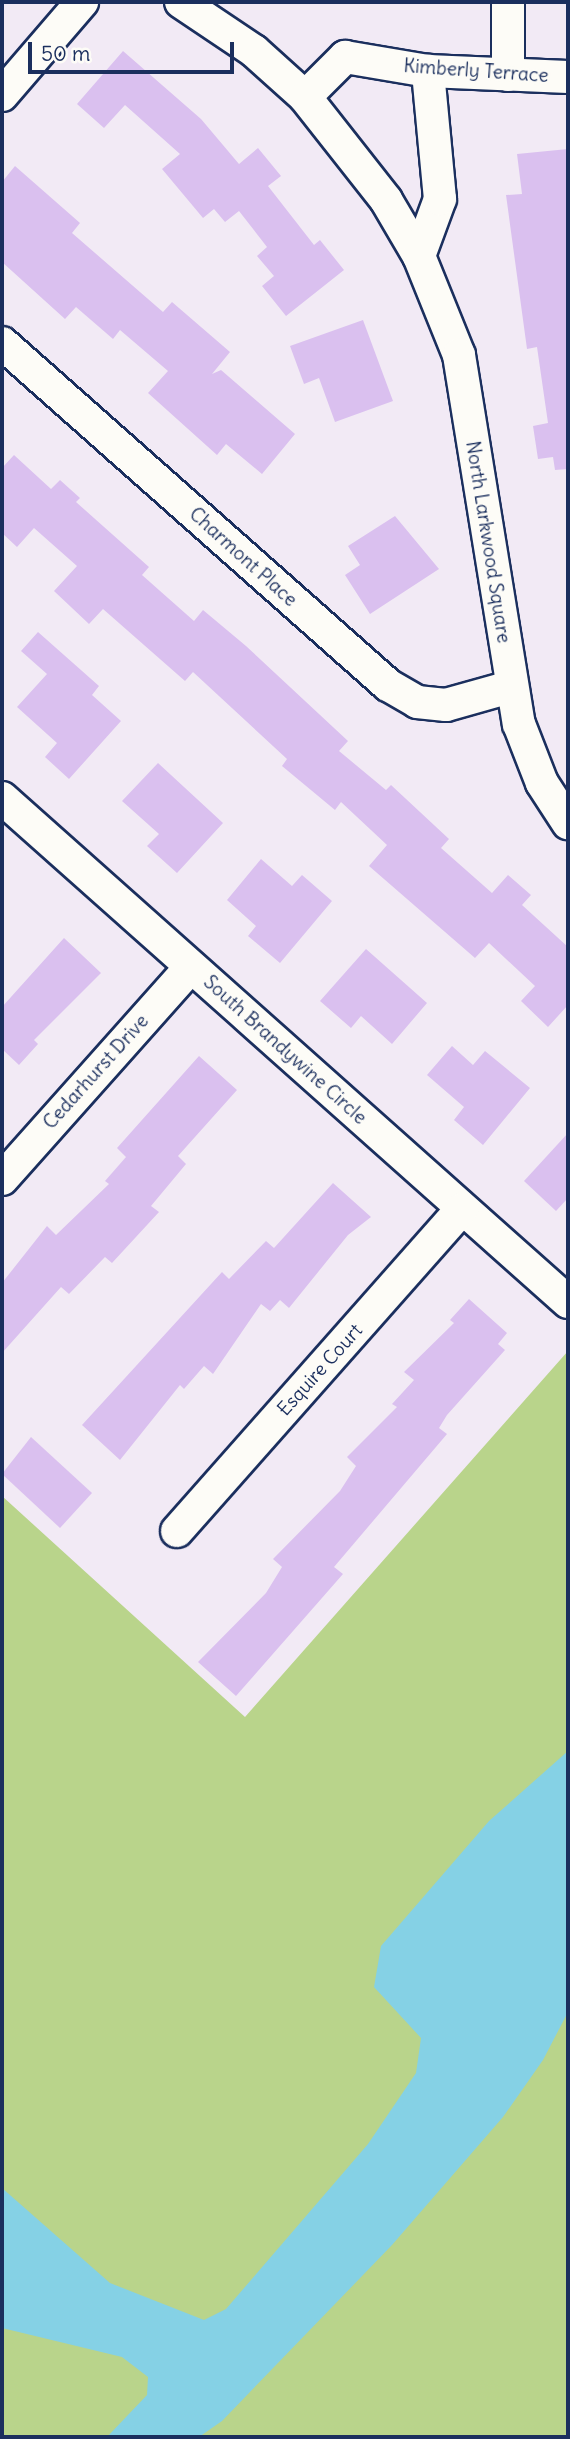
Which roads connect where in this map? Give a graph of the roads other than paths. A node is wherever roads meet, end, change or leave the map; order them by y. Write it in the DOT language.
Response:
graph roads {
  1 [pos="82,2"];
  2 [pos="181,2"];
  3 [pos="508,2"];
  4 [pos="428,71"];
  5 [pos="508,75"];
  6 [pos="568,77"];
  7 [pos="2,94"];
  8 [pos="305,97"];
  9 [pos="419,256"];
  10 [pos="2,343"];
  11 [pos="510,687"];
  12 [pos="2,798"];
  13 [pos="568,823"];
  14 [pos="191,967"];
  15 [pos="2,1179"];
  16 [pos="462,1209"];
  17 [pos="568,1302"];
  18 [pos="177,1531"];
  1 -- 7 [label="street"];
  2 -- 8 [label="street"];
  3 -- 5 [label="street"];
  4 -- 5 [label="street, Kimberly Terrace"];
  4 -- 8 [label="street, Kimberly Terrace"];
  4 -- 9 [label="street"];
  5 -- 6 [label="street, Kimberly Terrace"];
  8 -- 9 [label="street, North Larkwood Square"];
  9 -- 11 [label="street, North Larkwood Square"];
  10 -- 11 [label="street, Charmont Place"];
  11 -- 13 [label="street, North Larkwood Square"];
  12 -- 14 [label="street, South Brandywine Circle"];
  14 -- 15 [label="street, Cedarhurst Drive"];
  14 -- 16 [label="street, South Brandywine Circle"];
  16 -- 17 [label="street, South Brandywine Circle"];
  16 -- 18 [label="street, Esquire Court"];
}
